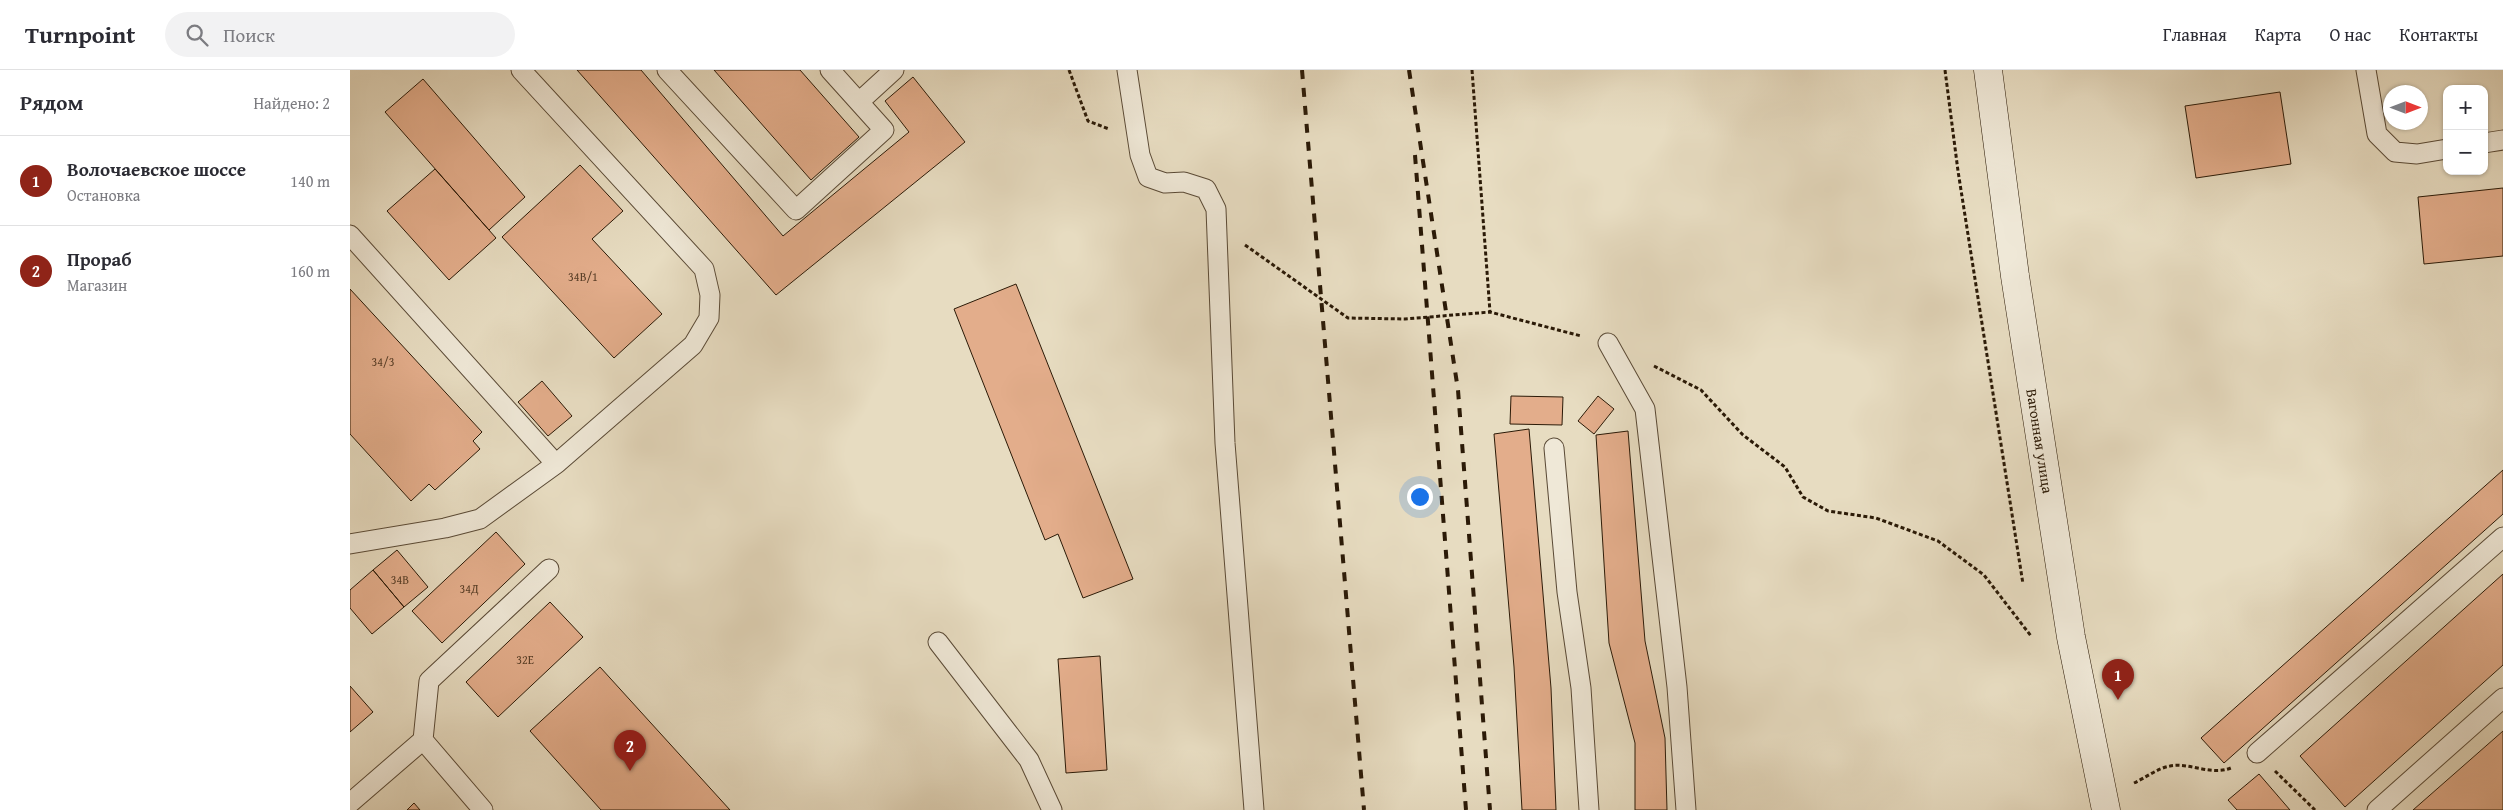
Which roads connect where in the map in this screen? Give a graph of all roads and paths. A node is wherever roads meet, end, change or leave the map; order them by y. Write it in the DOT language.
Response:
graph roads {
  1 [pos="521,70"];
  2 [pos="667,70"];
  3 [pos="830,70"];
  4 [pos="894,70"];
  5 [pos="1069,70"];
  6 [pos="1127,70"];
  7 [pos="1472,70"];
  8 [pos="1945,70"];
  9 [pos="1988,70"];
  10 [pos="2366,70"];
  11 [pos="859,102"];
  12 [pos="2503,140"];
  13 [pos="1137,141"];
  14 [pos="2488,142"];
  15 [pos="2443,150"];
  16 [pos="1219,227"];
  17 [pos="350,235"];
  18 [pos="1490,312"];
  19 [pos="1608,343"];
  20 [pos="1554,448"];
  21 [pos="556,464"];
  22 [pos="2503,537"];
  23 [pos="350,544"];
  24 [pos="549,569"];
  25 [pos="2023,584"];
  26 [pos="2031,636"];
  27 [pos="938,642"];
  28 [pos="2503,698"];
  29 [pos="423,740"];
  30 [pos="2257,753"];
  31 [pos="2133,783"];
  32 [pos="350,803"];
  33 [pos="484,810"];
  34 [pos="1052,810"];
  35 [pos="1254,810"];
  36 [pos="1589,810"];
  37 [pos="1686,810"];
  38 [pos="2106,810"];
  39 [pos="2315,810"];
  40 [pos="2377,810"];
  1 -- 21 [label="lane"];
  2 -- 11 [label="lane"];
  3 -- 11 [label="lane"];
  4 -- 11 [label="lane"];
  5 -- 13 [label="path"];
  6 -- 13 [label="lane"];
  7 -- 18 [label="path"];
  8 -- 25 [label="path"];
  9 -- 38 [label="street, Вагонная улица"];
  10 -- 15 [label="lane"];
  12 -- 14 [label="lane"];
  13 -- 16 [label="lane"];
  16 -- 18 [label="path"];
  16 -- 35 [label="lane"];
  17 -- 21 [label="lane"];
  18 -- 19 [label="path"];
  19 -- 26 [label="path"];
  19 -- 37 [label="lane"];
  20 -- 36 [label="lane"];
  21 -- 23 [label="lane"];
  22 -- 30 [label="lane"];
  24 -- 29 [label="lane"];
  27 -- 34 [label="lane"];
  28 -- 40 [label="lane"];
  29 -- 32 [label="lane"];
  29 -- 33 [label="lane"];
  30 -- 31 [label="path"];
  30 -- 39 [label="path"];
}
